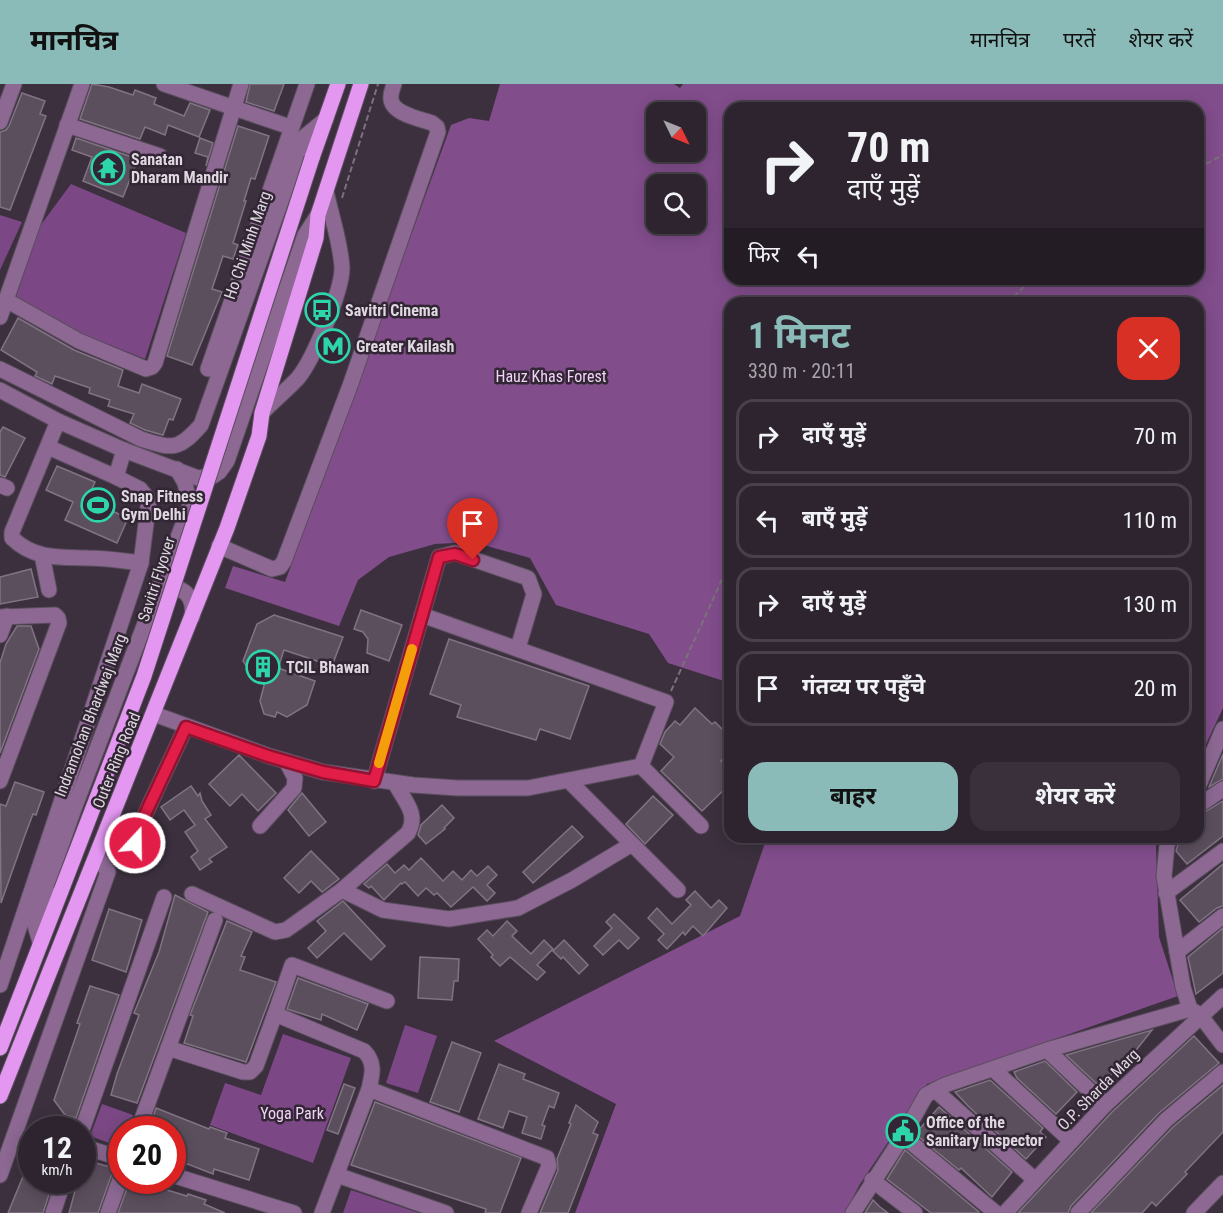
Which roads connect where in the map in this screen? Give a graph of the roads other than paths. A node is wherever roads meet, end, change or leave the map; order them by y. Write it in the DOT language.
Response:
graph roads {
  1 [pos="14,84"];
  2 [pos="82,84"];
  3 [pos="164,84"];
  4 [pos="241,84"];
  5 [pos="307,84"];
  6 [pos="338,84"];
  7 [pos="361,84"];
  8 [pos="394,84"];
  9 [pos="188,88"];
  10 [pos="233,108"];
  11 [pos="326,120"];
  12 [pos="0,122"];
  13 [pos="67,125"];
  14 [pos="290,127"];
  15 [pos="160,156"];
  16 [pos="326,191"];
  17 [pos="318,215"];
  18 [pos="6,300"];
  19 [pos="0,317"];
  20 [pos="227,355"];
  21 [pos="0,369"];
  22 [pos="208,369"];
  23 [pos="260,369"];
  24 [pos="0,390"];
  25 [pos="262,413"];
  26 [pos="58,421"];
  27 [pos="48,447"];
  28 [pos="124,450"];
  29 [pos="177,469"];
  30 [pos="116,477"];
  31 [pos="6,543"];
  32 [pos="219,546"];
  33 [pos="42,555"];
  34 [pos="140,566"];
  35 [pos="49,590"];
  36 [pos="155,597"];
  37 [pos="422,615"];
  38 [pos="3,616"];
  39 [pos="192,617"];
  40 [pos="0,635"];
  41 [pos="518,648"];
  42 [pos="154,714"];
  43 [pos="186,727"];
  44 [pos="1223,729"];
  45 [pos="286,761"];
  46 [pos="641,766"];
  47 [pos="1204,773"];
  48 [pos="0,781"];
  49 [pos="374,781"];
  50 [pos="569,781"];
  51 [pos="395,783"];
  52 [pos="1223,789"];
  53 [pos="1204,802"];
  54 [pos="260,826"];
  55 [pos="700,826"];
  56 [pos="1168,843"];
  57 [pos="632,844"];
  58 [pos="1223,851"];
  59 [pos="97,856"];
  60 [pos="145,862"];
  61 [pos="678,890"];
  62 [pos="342,891"];
  63 [pos="1166,893"];
  64 [pos="192,894"];
  65 [pos="164,897"];
  66 [pos="1223,916"];
  67 [pos="215,921"];
  68 [pos="40,942"];
  69 [pos="1177,952"];
  70 [pos="1,981"];
  71 [pos="23,987"];
  72 [pos="1223,996"];
  73 [pos="387,1001"];
  74 [pos="1195,1012"];
  75 [pos="275,1014"];
  76 [pos="1223,1045"];
  77 [pos="0,1048"];
  78 [pos="168,1048"];
  79 [pos="1047,1050"];
  80 [pos="993,1069"];
  81 [pos="1223,1072"];
  82 [pos="369,1089"];
  83 [pos="935,1090"];
  84 [pos="0,1096"];
  85 [pos="1105,1105"];
  86 [pos="29,1116"];
  87 [pos="87,1116"];
  88 [pos="143,1116"];
  89 [pos="903,1136"];
  90 [pos="18,1141"];
  91 [pos="1071,1141"];
  92 [pos="0,1175"];
  93 [pos="337,1175"];
  94 [pos="186,1180"];
  95 [pos="872,1180"];
  96 [pos="1035,1180"];
  97 [pos="1223,1183"];
  98 [pos="59,1194"];
  99 [pos="115,1194"];
  100 [pos="262,1208"];
  101 [pos="439,1212"];
  102 [pos="53,1213"];
  103 [pos="108,1213"];
  104 [pos="294,1213"];
  105 [pos="322,1213"];
  106 [pos="529,1213"];
  107 [pos="853,1213"];
  108 [pos="915,1213"];
  109 [pos="996,1213"];
  110 [pos="1005,1213"];
  111 [pos="1078,1213"];
  112 [pos="1194,1213"];
  1 -- 12 [label="street"];
  2 -- 13 [label="street"];
  3 -- 9 [label="street"];
  4 -- 10 [label="street"];
  5 -- 14 [label="street"];
  6 -- 11 [label="main road"];
  7 -- 16 [label="main road"];
  8 -- 32 [label="street"];
  9 -- 10 [label="street"];
  10 -- 14 [label="street"];
  10 -- 18 [label="street"];
  11 -- 20 [label="street, Ho Chi Minh Marg"];
  11 -- 68 [label="main road, Savitri Flyover, bridge"];
  13 -- 15 [label="street"];
  13 -- 18 [label="street"];
  14 -- 22 [label="street"];
  16 -- 17 [label="main road"];
  16 -- 25 [label="street"];
  17 -- 23 [label="street"];
  17 -- 25 [label="main road"];
  18 -- 19 [label="street"];
  20 -- 21 [label="street, Ho Chi Minh Marg"];
  20 -- 23 [label="street"];
  23 -- 29 [label="street"];
  24 -- 26 [label="street"];
  25 -- 32 [label="main road, Outer Ring Road"];
  26 -- 27 [label="street"];
  26 -- 28 [label="street"];
  27 -- 30 [label="street"];
  27 -- 31 [label="street"];
  28 -- 29 [label="street"];
  28 -- 30 [label="street"];
  29 -- 36 [label="street, Indramohan Bhardwaj Marg"];
  30 -- 34 [label="street"];
  31 -- 33 [label="street"];
  32 -- 39 [label="main road, Outer Ring Road"];
  33 -- 34 [label="street"];
  33 -- 35 [label="street"];
  34 -- 70 [label="street"];
  36 -- 39 [label="street"];
  36 -- 68 [label="street, Indramohan Bhardwaj Marg"];
  37 -- 41 [label="street"];
  37 -- 41 [label="street"];
  37 -- 49 [label="street"];
  38 -- 40 [label="street"];
  38 -- 48 [label="street"];
  39 -- 42 [label="main road, Outer Ring Road"];
  41 -- 46 [label="street"];
  42 -- 43 [label="street"];
  42 -- 59 [label="main road, Outer Ring Road"];
  43 -- 45 [label="street"];
  43 -- 60 [label="street"];
  44 -- 47 [label="street"];
  45 -- 49 [label="street"];
  45 -- 54 [label="street"];
  46 -- 50 [label="street"];
  46 -- 55 [label="street"];
  49 -- 51 [label="street"];
  50 -- 51 [label="street"];
  50 -- 57 [label="street"];
  51 -- 62 [label="street"];
  52 -- 53 [label="street"];
  56 -- 63 [label="street"];
  57 -- 61 [label="street"];
  57 -- 62 [label="street"];
  58 -- 63 [label="street"];
  59 -- 84 [label="main road, Outer Ring Road"];
  59 -- 86 [label="street"];
  62 -- 64 [label="street"];
  63 -- 69 [label="street"];
  65 -- 87 [label="street"];
  66 -- 69 [label="street"];
  67 -- 78 [label="street"];
  68 -- 71 [label="main road"];
  69 -- 74 [label="street"];
  70 -- 71 [label="street"];
  71 -- 77 [label="main road"];
  72 -- 74 [label="street, O.P. Sharda Marg"];
  73 -- 75 [label="street"];
  74 -- 76 [label="street"];
  74 -- 79 [label="street"];
  74 -- 85 [label="street, O.P. Sharda Marg"];
  75 -- 78 [label="street"];
  75 -- 82 [label="street"];
  78 -- 88 [label="street"];
  79 -- 80 [label="street"];
  79 -- 85 [label="street"];
  80 -- 83 [label="street"];
  80 -- 91 [label="street"];
  81 -- 111 [label="street"];
  82 -- 93 [label="street"];
  82 -- 106 [label="street"];
  83 -- 89 [label="street"];
  83 -- 96 [label="street"];
  85 -- 91 [label="street, O.P. Sharda Marg"];
  89 -- 95 [label="street"];
  89 -- 109 [label="street"];
  90 -- 92 [label="street"];
  91 -- 96 [label="street, O.P. Sharda Marg"];
  93 -- 101 [label="street"];
  93 -- 105 [label="street"];
  94 -- 100 [label="street"];
  95 -- 107 [label="street"];
  95 -- 108 [label="street"];
  96 -- 110 [label="street, O.P. Sharda Marg"];
  97 -- 112 [label="street"];
  98 -- 102 [label="street"];
  99 -- 103 [label="street"];
  100 -- 104 [label="street"];
}
